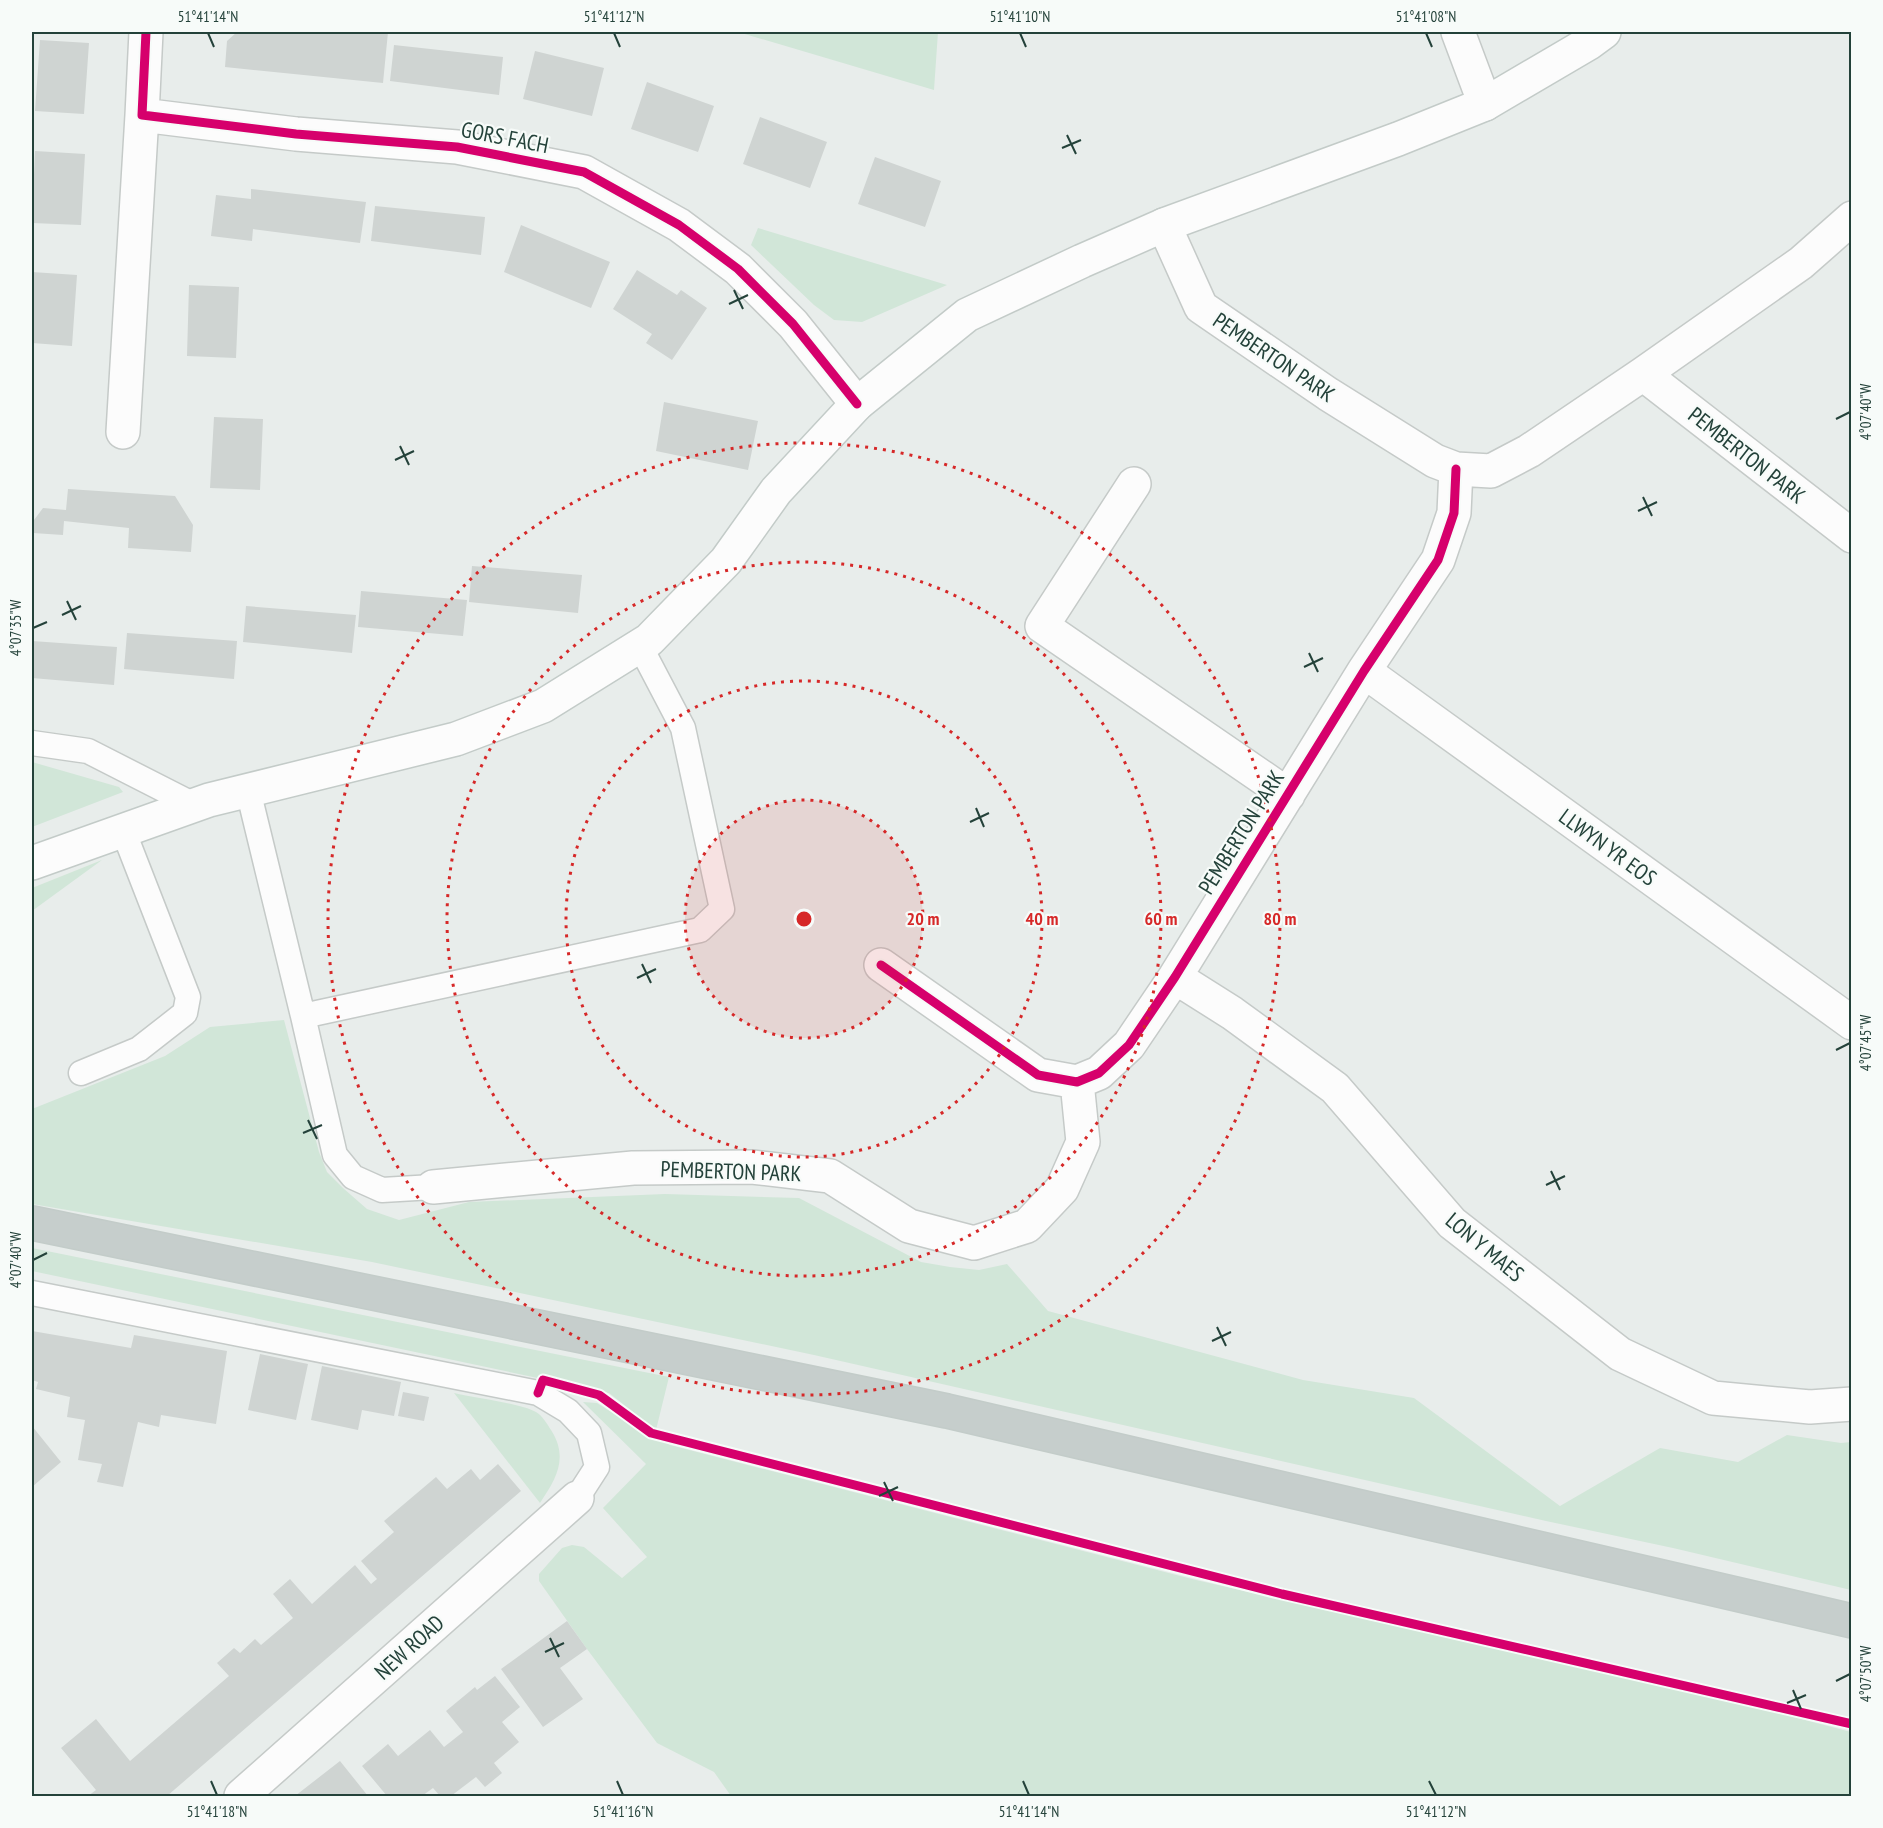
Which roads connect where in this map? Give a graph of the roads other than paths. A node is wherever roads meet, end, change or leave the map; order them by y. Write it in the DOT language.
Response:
graph roads {
  1 [pos="146,32"];
  2 [pos="1458,32"];
  3 [pos="1604,32"];
  4 [pos="1485,104"];
  5 [pos="142,115"];
  6 [pos="1851,218"];
  7 [pos="1164,225"];
  8 [pos="1643,374"];
  9 [pos="857,404"];
  10 [pos="123,432"];
  11 [pos="1456,469"];
  12 [pos="1134,484"];
  13 [pos="1851,536"];
  14 [pos="640,646"];
  15 [pos="1364,671"];
  16 [pos="32,743"];
  17 [pos="248,790"];
  18 [pos="1288,795"];
  19 [pos="194,805"];
  20 [pos="123,830"];
  21 [pos="32,863"];
  22 [pos="881,965"];
  23 [pos="1175,976"];
  24 [pos="303,1016"];
  25 [pos="1851,1023"];
  26 [pos="81,1074"];
  27 [pos="1077,1082"];
  28 [pos="434,1187"];
  29 [pos="32,1223"];
  30 [pos="32,1293"];
  31 [pos="1851,1404"];
  32 [pos="577,1498"];
  33 [pos="1851,1621"];
  34 [pos="241,1797"];
  1 -- 5 [label="street"];
  2 -- 4 [label="street"];
  3 -- 4 [label="street"];
  4 -- 7 [label="street"];
  5 -- 9 [label="street, GORS FACH"];
  5 -- 10 [label="street"];
  6 -- 8 [label="street, PEMBERTON PARK"];
  7 -- 9 [label="street"];
  7 -- 11 [label="street, PEMBERTON PARK"];
  8 -- 11 [label="street, PEMBERTON PARK"];
  8 -- 13 [label="street, PEMBERTON PARK"];
  9 -- 14 [label="street"];
  11 -- 15 [label="street, PEMBERTON PARK"];
  12 -- 18 [label="street"];
  14 -- 17 [label="street"];
  14 -- 24 [label="lane"];
  15 -- 18 [label="street, PEMBERTON PARK"];
  15 -- 25 [label="street, LLWYN YR EOS"];
  16 -- 19 [label="lane"];
  17 -- 19 [label="street"];
  17 -- 24 [label="lane"];
  18 -- 23 [label="street, PEMBERTON PARK"];
  19 -- 20 [label="street"];
  20 -- 21 [label="street"];
  20 -- 26 [label="lane"];
  22 -- 27 [label="street"];
  23 -- 27 [label="street, PEMBERTON PARK"];
  23 -- 31 [label="street, LON Y MAES"];
  24 -- 28 [label="lane"];
  27 -- 28 [label="street, PEMBERTON PARK"];
  29 -- 33 [label="highway"];
  30 -- 32 [label="lane"];
  32 -- 34 [label="street, NEW ROAD"];
}
